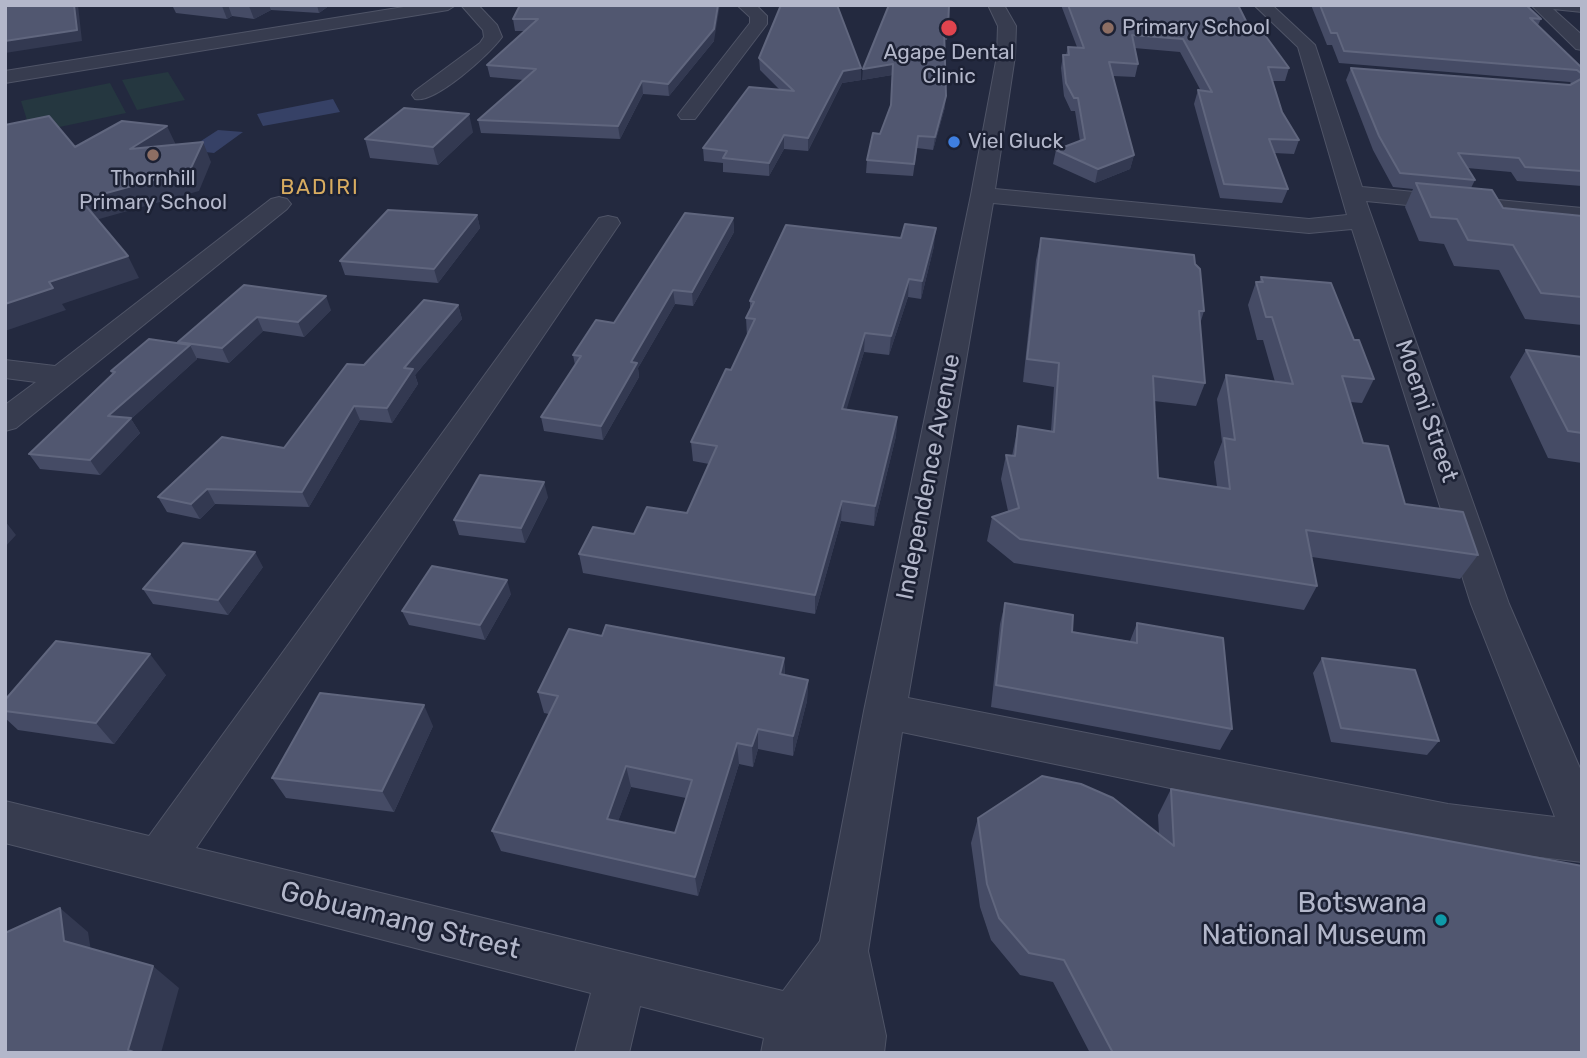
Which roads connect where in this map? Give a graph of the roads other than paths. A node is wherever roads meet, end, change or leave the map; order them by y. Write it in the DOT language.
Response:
graph roads {
  1 [pos="447,5"];
  2 [pos="469,5"];
  3 [pos="746,5"];
  4 [pos="996,5"];
  5 [pos="1262,5"];
  6 [pos="1539,5"];
  7 [pos="1557,5"];
  8 [pos="1582,7"];
  9 [pos="1582,45"];
  10 [pos="5,76"];
  11 [pos="422,95"];
  12 [pos="688,115"];
  13 [pos="983,195"];
  14 [pos="279,204"];
  15 [pos="1357,207"];
  16 [pos="1582,215"];
  17 [pos="608,223"];
  18 [pos="5,369"];
  19 [pos="61,376"];
  20 [pos="5,421"];
  21 [pos="885,711"];
  22 [pos="5,822"];
  23 [pos="1582,826"];
  24 [pos="1582,841"];
  25 [pos="160,860"];
  26 [pos="843,951"];
  27 [pos="621,976"];
  28 [pos="791,1035"];
  29 [pos="858,1044"];
  30 [pos="602,1053"];
  1 -- 10 [label="street"];
  2 -- 11 [label="street"];
  3 -- 12 [label="street"];
  4 -- 13 [label="street, Independence Avenue"];
  5 -- 15 [label="street, Moemi Street"];
  6 -- 9 [label="street"];
  7 -- 8 [label="street"];
  13 -- 15 [label="street"];
  13 -- 21 [label="street, Independence Avenue"];
  14 -- 19 [label="street"];
  15 -- 16 [label="street"];
  15 -- 23 [label="street, Moemi Street"];
  17 -- 25 [label="street"];
  18 -- 19 [label="street"];
  19 -- 20 [label="street"];
  21 -- 24 [label="street"];
  21 -- 26 [label="street, Independence Avenue"];
  22 -- 25 [label="street, Gobuamang Street"];
  25 -- 27 [label="street, Gobuamang Street"];
  26 -- 28 [label="street"];
  26 -- 29 [label="street"];
  27 -- 28 [label="street, Gobuamang Street"];
  27 -- 30 [label="street"];
  28 -- 29 [label="street, Gobuamang Street"];
}
